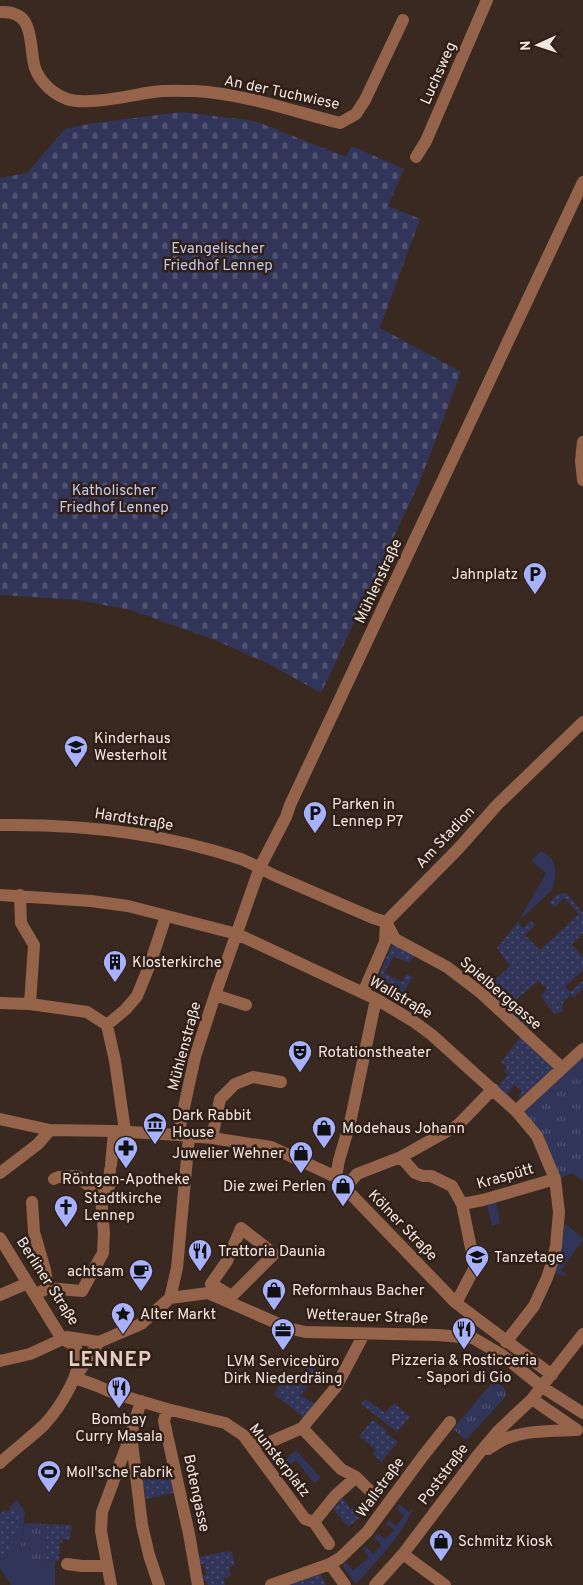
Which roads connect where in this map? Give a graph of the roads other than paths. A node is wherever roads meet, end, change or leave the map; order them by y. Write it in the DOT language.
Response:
graph roads {
  1 [pos="488,0"];
  2 [pos="0,12"];
  3 [pos="403,20"];
  4 [pos="416,157"];
  5 [pos="583,185"];
  6 [pos="583,442"];
  7 [pos="583,480"];
  8 [pos="583,722"];
  9 [pos="0,825"];
  10 [pos="260,867"];
  11 [pos="0,895"];
  12 [pos="20,895"];
  13 [pos="166,916"];
  14 [pos="386,922"];
  15 [pos="238,934"];
  16 [pos="363,993"];
  17 [pos="215,995"];
  18 [pos="376,999"];
  19 [pos="0,1004"];
  20 [pos="30,1004"];
  21 [pos="246,1005"];
  22 [pos="106,1025"];
  23 [pos="583,1048"];
  24 [pos="562,1068"];
  25 [pos="281,1082"];
  26 [pos="493,1089"];
  27 [pos="516,1111"];
  28 [pos="0,1118"];
  29 [pos="50,1130"];
  30 [pos="119,1131"];
  31 [pos="184,1136"];
  32 [pos="212,1138"];
  33 [pos="401,1157"];
  34 [pos="0,1173"];
  35 [pos="336,1177"];
  36 [pos="54,1179"];
  37 [pos="555,1179"];
  38 [pos="100,1186"];
  39 [pos="345,1188"];
  40 [pos="32,1202"];
  41 [pos="462,1204"];
  42 [pos="0,1238"];
  43 [pos="227,1261"];
  44 [pos="28,1283"];
  45 [pos="48,1288"];
  46 [pos="36,1294"];
  47 [pos="0,1295"];
  48 [pos="170,1298"];
  49 [pos="456,1303"];
  50 [pos="364,1334"];
  51 [pos="583,1334"];
  52 [pos="62,1339"];
  53 [pos="99,1342"];
  54 [pos="506,1342"];
  55 [pos="0,1361"];
  56 [pos="552,1375"];
  57 [pos="75,1378"];
  58 [pos="542,1387"];
  59 [pos="532,1399"];
  60 [pos="141,1401"];
  61 [pos="167,1409"];
  62 [pos="583,1412"];
  63 [pos="450,1422"];
  64 [pos="302,1428"];
  65 [pos="579,1430"];
  66 [pos="131,1434"];
  67 [pos="243,1435"];
  68 [pos="477,1456"];
  69 [pos="0,1463"];
  70 [pos="356,1477"];
  71 [pos="369,1490"];
  72 [pos="314,1522"];
  73 [pos="329,1544"];
  74 [pos="403,1554"];
  75 [pos="67,1564"];
  76 [pos="330,1564"];
  77 [pos="107,1566"];
  78 [pos="111,1585"];
  79 [pos="160,1585"];
  80 [pos="198,1585"];
  81 [pos="271,1585"];
  82 [pos="345,1585"];
  83 [pos="375,1585"];
  84 [pos="444,1585"];
  1 -- 4 [label="street, Luchsweg"];
  2 -- 3 [label="street, An der Tuchwiese"];
  5 -- 10 [label="street, Mühlenstraße"];
  6 -- 7 [label="street"];
  8 -- 14 [label="street, Am Stadion"];
  9 -- 10 [label="street, Hardtstraße"];
  10 -- 14 [label="street"];
  10 -- 15 [label="street, Mühlenstraße"];
  11 -- 12 [label="street, Wallstraße"];
  12 -- 13 [label="street, Wallstraße"];
  12 -- 20 [label="street"];
  13 -- 15 [label="street, Wallstraße"];
  13 -- 22 [label="street"];
  14 -- 16 [label="street"];
  14 -- 24 [label="street, Spielberggasse"];
  15 -- 16 [label="street, Wallstraße"];
  15 -- 17 [label="street, Mühlenstraße"];
  16 -- 18 [label="street, Wallstraße"];
  17 -- 21 [label="street, Mühlenstraße"];
  17 -- 31 [label="street, Mühlenstraße"];
  18 -- 26 [label="street, Wallstraße"];
  18 -- 35 [label="street"];
  19 -- 20 [label="street"];
  20 -- 22 [label="street"];
  22 -- 30 [label="street"];
  23 -- 24 [label="street"];
  24 -- 27 [label="street"];
  25 -- 32 [label="street"];
  26 -- 27 [label="street, Wallstraße"];
  26 -- 33 [label="street"];
  27 -- 37 [label="street, Wallstraße"];
  28 -- 29 [label="street, Kölner Straße"];
  29 -- 30 [label="street, Kölner Straße"];
  29 -- 34 [label="street"];
  30 -- 31 [label="street, Kölner Straße"];
  30 -- 38 [label="street"];
  31 -- 32 [label="street, Kölner Straße"];
  31 -- 48 [label="street, Mühlenstraße"];
  32 -- 35 [label="street, Kölner Straße"];
  33 -- 39 [label="street"];
  33 -- 41 [label="street, Kraspütt"];
  35 -- 39 [label="street, Kölner Straße"];
  36 -- 38 [label="street"];
  37 -- 41 [label="street, Kraspütt"];
  37 -- 54 [label="street, Wallstraße"];
  38 -- 45 [label="street"];
  39 -- 49 [label="street, Kölner Straße"];
  40 -- 45 [label="street"];
  41 -- 49 [label="street, Kraspütt"];
  42 -- 44 [label="street, Berliner Straße"];
  43 -- 43 [label="street"];
  44 -- 46 [label="street, Berliner Straße"];
  44 -- 47 [label="street"];
  45 -- 46 [label="street"];
  46 -- 52 [label="street, Berliner Straße"];
  48 -- 50 [label="street, Wetterauer Straße"];
  48 -- 53 [label="street"];
  49 -- 54 [label="street, Kölner Straße"];
  50 -- 58 [label="street, Wetterauer Straße"];
  50 -- 64 [label="street"];
  51 -- 56 [label="street, Poststraße"];
  52 -- 53 [label="street, Berliner Straße"];
  52 -- 55 [label="street"];
  52 -- 57 [label="street"];
  53 -- 57 [label="street"];
  54 -- 56 [label="street, Kölner Straße"];
  56 -- 58 [label="street, Poststraße"];
  57 -- 60 [label="street"];
  57 -- 69 [label="street"];
  58 -- 59 [label="street, Poststraße"];
  58 -- 62 [label="street"];
  59 -- 65 [label="street"];
  59 -- 68 [label="street, Poststraße"];
  60 -- 61 [label="street, Munsterplatz"];
  60 -- 66 [label="street"];
  61 -- 67 [label="street, Munsterplatz"];
  61 -- 80 [label="street, Botengasse"];
  63 -- 76 [label="street, Wallstraße"];
  64 -- 67 [label="street"];
  64 -- 70 [label="street"];
  65 -- 68 [label="street"];
  66 -- 77 [label="street"];
  66 -- 79 [label="street"];
  67 -- 72 [label="street, Munsterplatz"];
  68 -- 74 [label="street, Poststraße"];
  70 -- 71 [label="street"];
  70 -- 72 [label="street, Munsterplatz"];
  72 -- 73 [label="street"];
  74 -- 83 [label="street, Poststraße"];
  74 -- 84 [label="street"];
  75 -- 77 [label="street"];
  76 -- 81 [label="street, Wallstraße"];
  76 -- 82 [label="street"];
  77 -- 78 [label="street"];
}
